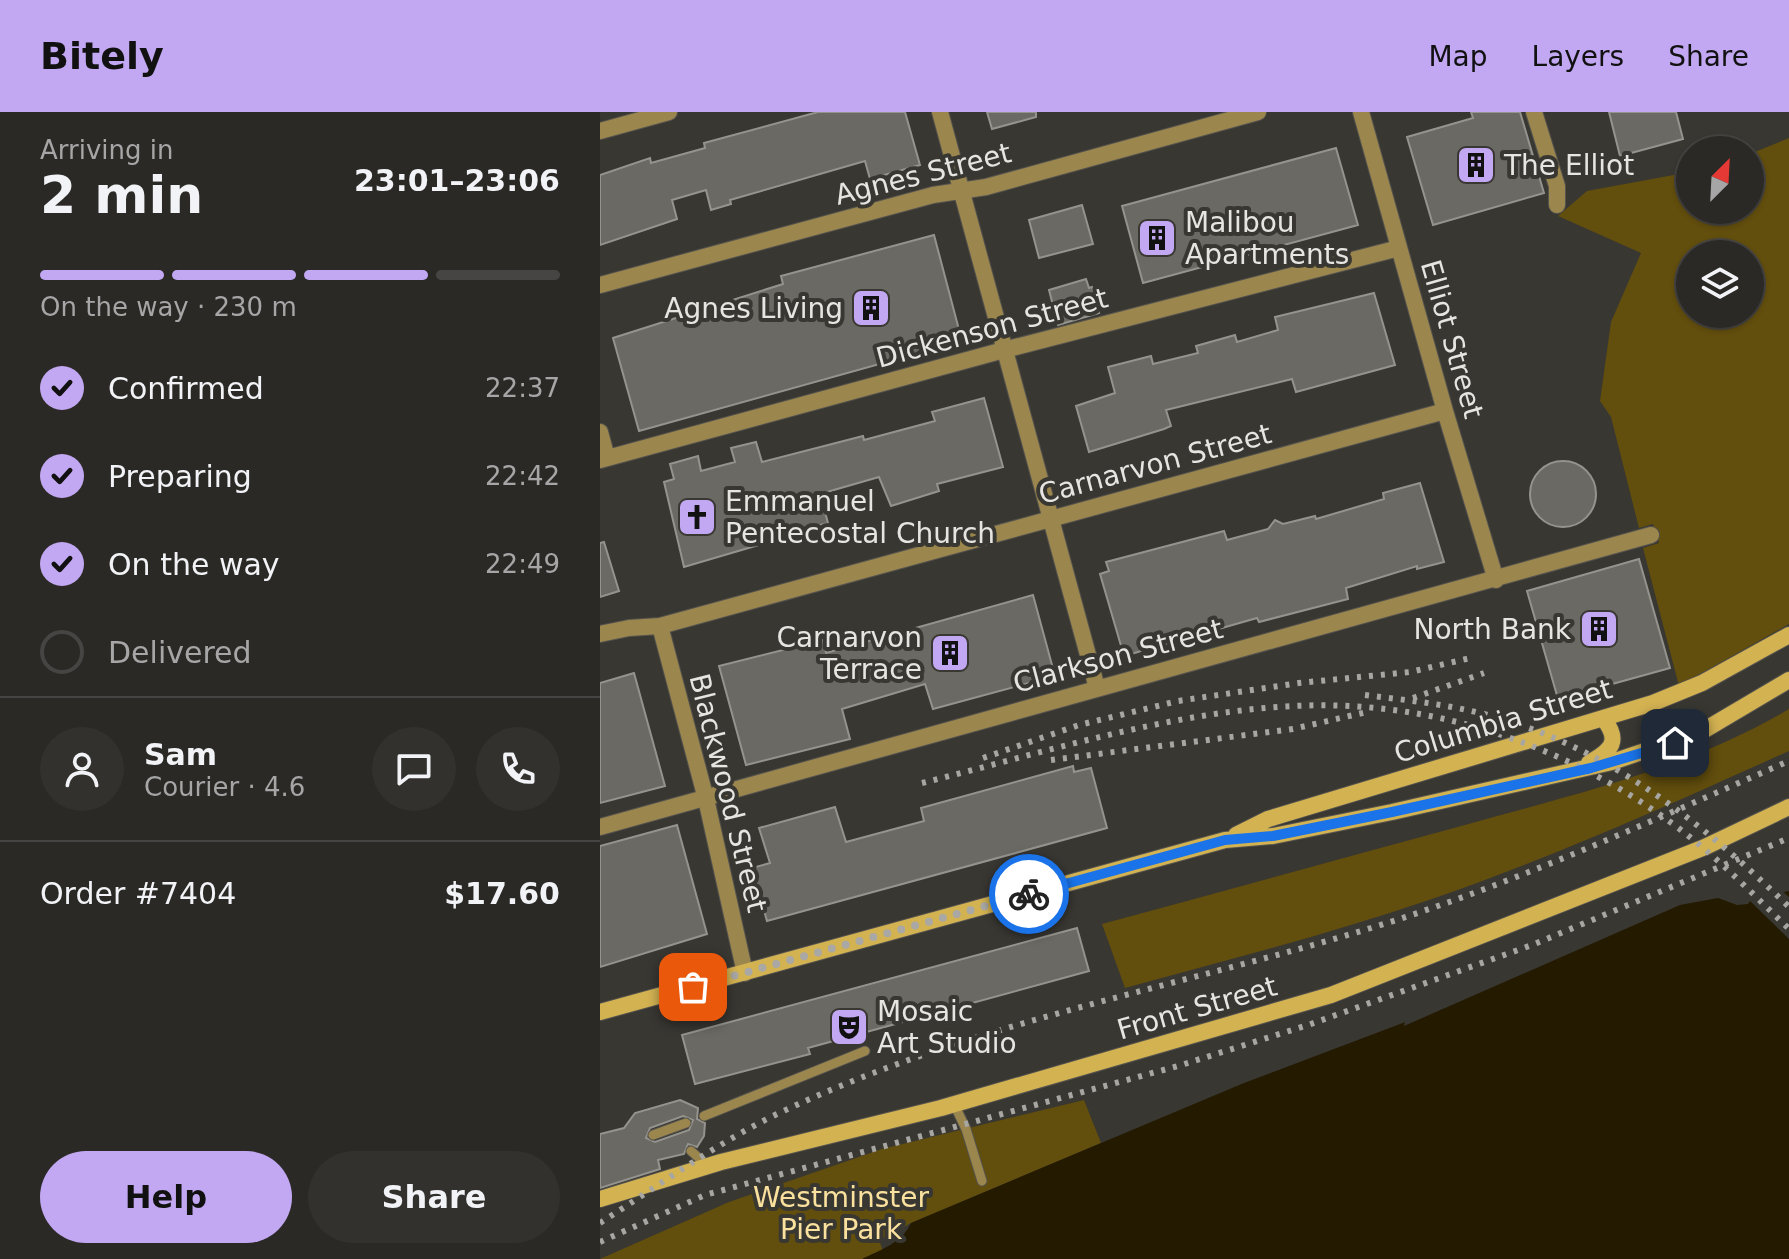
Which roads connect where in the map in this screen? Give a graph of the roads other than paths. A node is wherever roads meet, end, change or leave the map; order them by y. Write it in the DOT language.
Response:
graph roads {
  1 [pos="669,112"];
  2 [pos="940,112"];
  3 [pos="1258,112"];
  4 [pos="1361,112"];
  5 [pos="1534,112"];
  6 [pos="600,131"];
  7 [pos="961,191"];
  8 [pos="1557,205"];
  9 [pos="1399,248"];
  10 [pos="600,285"];
  11 [pos="1004,350"];
  12 [pos="1445,411"];
  13 [pos="600,432"];
  14 [pos="603,459"];
  15 [pos="1051,519"];
  16 [pos="1651,535"];
  17 [pos="1496,580"];
  18 [pos="660,626"];
  19 [pos="600,634"];
  20 [pos="1789,635"];
  21 [pos="1789,680"];
  22 [pos="1097,688"];
  23 [pos="1603,718"];
  24 [pos="1570,773"];
  25 [pos="706,799"];
  26 [pos="1789,807"];
  27 [pos="600,827"];
  28 [pos="1225,840"];
  29 [pos="745,973"];
  30 [pos="600,1012"];
  31 [pos="865,1051"];
  32 [pos="954,1104"];
  33 [pos="704,1116"];
  34 [pos="686,1123"];
  35 [pos="653,1135"];
  36 [pos="691,1151"];
  37 [pos="708,1166"];
  38 [pos="982,1181"];
  39 [pos="600,1199"];
  1 -- 6 [label="street"];
  2 -- 7 [label="street"];
  3 -- 7 [label="street, Agnes Street"];
  4 -- 9 [label="street, Elliot Street"];
  5 -- 8 [label="street"];
  7 -- 10 [label="street, Agnes Street"];
  7 -- 11 [label="street"];
  9 -- 11 [label="street, Dickenson Street"];
  9 -- 12 [label="street, Elliot Street"];
  11 -- 14 [label="street, Dickenson Street"];
  11 -- 15 [label="street"];
  12 -- 15 [label="street, Carnarvon Street"];
  12 -- 17 [label="street, Elliot Street"];
  13 -- 14 [label="street"];
  15 -- 18 [label="street, Carnarvon Street"];
  15 -- 22 [label="street"];
  16 -- 17 [label="street, Clarkson Street"];
  17 -- 22 [label="street, Clarkson Street"];
  18 -- 19 [label="street, Carnarvon Street"];
  18 -- 25 [label="street, Blackwood Street"];
  20 -- 23 [label="street, Columbia Street"];
  21 -- 24 [label="street, Columbia Street"];
  22 -- 25 [label="street, Clarkson Street"];
  23 -- 24 [label="street"];
  23 -- 28 [label="street, Columbia Street"];
  24 -- 28 [label="street, Columbia Street"];
  25 -- 27 [label="street, Clarkson Street"];
  25 -- 29 [label="street, Blackwood Street"];
  26 -- 32 [label="street, Front Street"];
  28 -- 29 [label="street, Columbia Street"];
  29 -- 30 [label="street, Columbia Street"];
  31 -- 33 [label="lane"];
  32 -- 37 [label="street, Front Street"];
  32 -- 38 [label="lane"];
  34 -- 35 [label="lane"];
  36 -- 37 [label="lane"];
  37 -- 39 [label="street, Front Street"];
}
